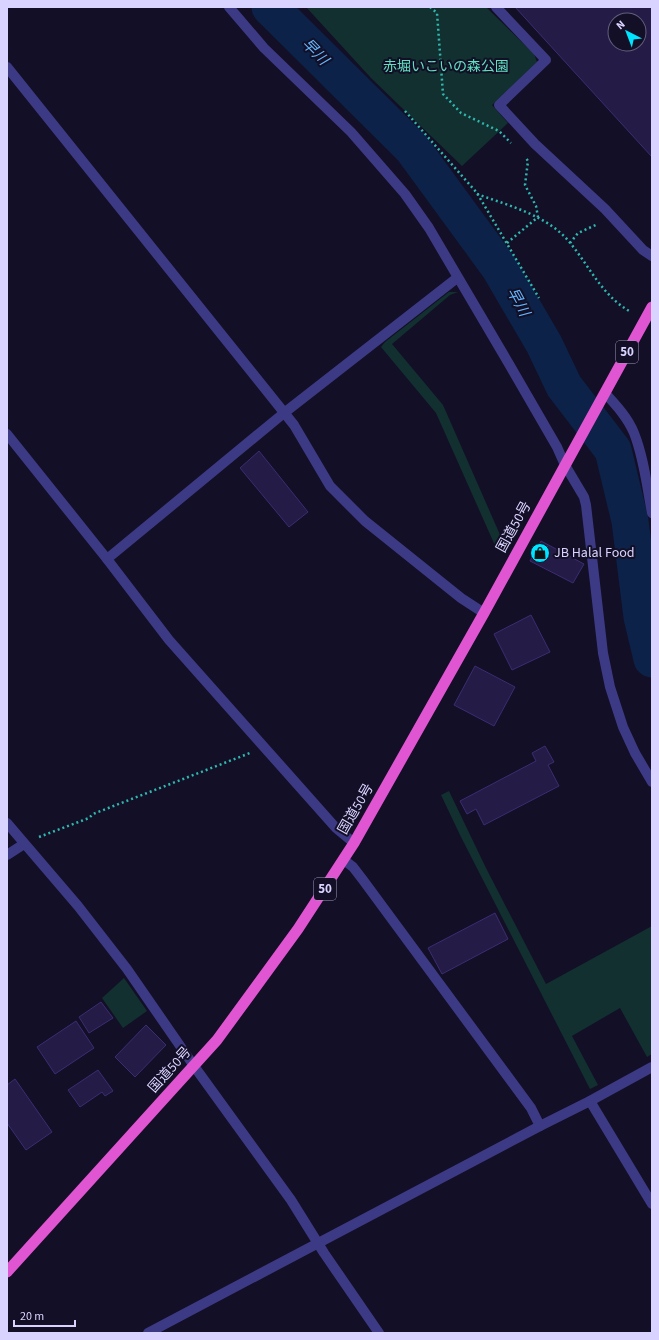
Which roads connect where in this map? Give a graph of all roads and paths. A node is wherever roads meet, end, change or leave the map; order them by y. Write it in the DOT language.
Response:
graph roads {
  1 [pos="229,7"];
  2 [pos="430,7"];
  3 [pos="496,7"];
  4 [pos="7,67"];
  5 [pos="405,111"];
  6 [pos="516,148"];
  7 [pos="521,154"];
  8 [pos="477,194"];
  9 [pos="538,217"];
  10 [pos="601,224"];
  11 [pos="507,243"];
  12 [pos="570,243"];
  13 [pos="652,256"];
  14 [pos="458,278"];
  15 [pos="539,298"];
  16 [pos="652,307"];
  17 [pos="631,312"];
  18 [pos="604,395"];
  19 [pos="284,413"];
  20 [pos="7,434"];
  21 [pos="567,460"];
  22 [pos="652,513"];
  23 [pos="107,559"];
  24 [pos="484,613"];
  25 [pos="256,751"];
  26 [pos="652,782"];
  27 [pos="7,823"];
  28 [pos="28,842"];
  29 [pos="354,843"];
  30 [pos="7,855"];
  31 [pos="344,860"];
  32 [pos="194,1066"];
  33 [pos="652,1066"];
  34 [pos="590,1101"];
  35 [pos="540,1126"];
  36 [pos="652,1204"];
  37 [pos="319,1244"];
  38 [pos="7,1272"];
  39 [pos="148,1333"];
  40 [pos="379,1333"];
  1 -- 14 [label="street"];
  2 -- 6 [label="path"];
  3 -- 13 [label="street"];
  4 -- 19 [label="street"];
  5 -- 8 [label="path"];
  7 -- 9 [label="path"];
  8 -- 9 [label="path"];
  8 -- 11 [label="path"];
  9 -- 11 [label="path"];
  9 -- 12 [label="path"];
  10 -- 12 [label="path"];
  11 -- 15 [label="path"];
  12 -- 17 [label="path"];
  14 -- 19 [label="street"];
  14 -- 21 [label="street"];
  16 -- 18 [label="highway, 国道50号 / 50"];
  18 -- 21 [label="highway, 国道50号 / 50"];
  18 -- 22 [label="street"];
  19 -- 23 [label="street"];
  19 -- 24 [label="street"];
  20 -- 23 [label="street"];
  21 -- 24 [label="highway, 国道50号 / 50"];
  21 -- 26 [label="street"];
  23 -- 29 [label="street"];
  24 -- 29 [label="highway, 国道50号 / 50"];
  25 -- 28 [label="path"];
  27 -- 28 [label="street"];
  28 -- 30 [label="street"];
  28 -- 32 [label="street"];
  29 -- 31 [label="highway, 国道50号 / 50"];
  31 -- 32 [label="highway, 国道50号 / 50"];
  31 -- 35 [label="street"];
  32 -- 37 [label="street"];
  32 -- 38 [label="highway, 国道50号 / 50"];
  33 -- 34 [label="street"];
  34 -- 35 [label="street"];
  34 -- 36 [label="street"];
  35 -- 37 [label="street"];
  37 -- 39 [label="street"];
  37 -- 40 [label="street"];
}
